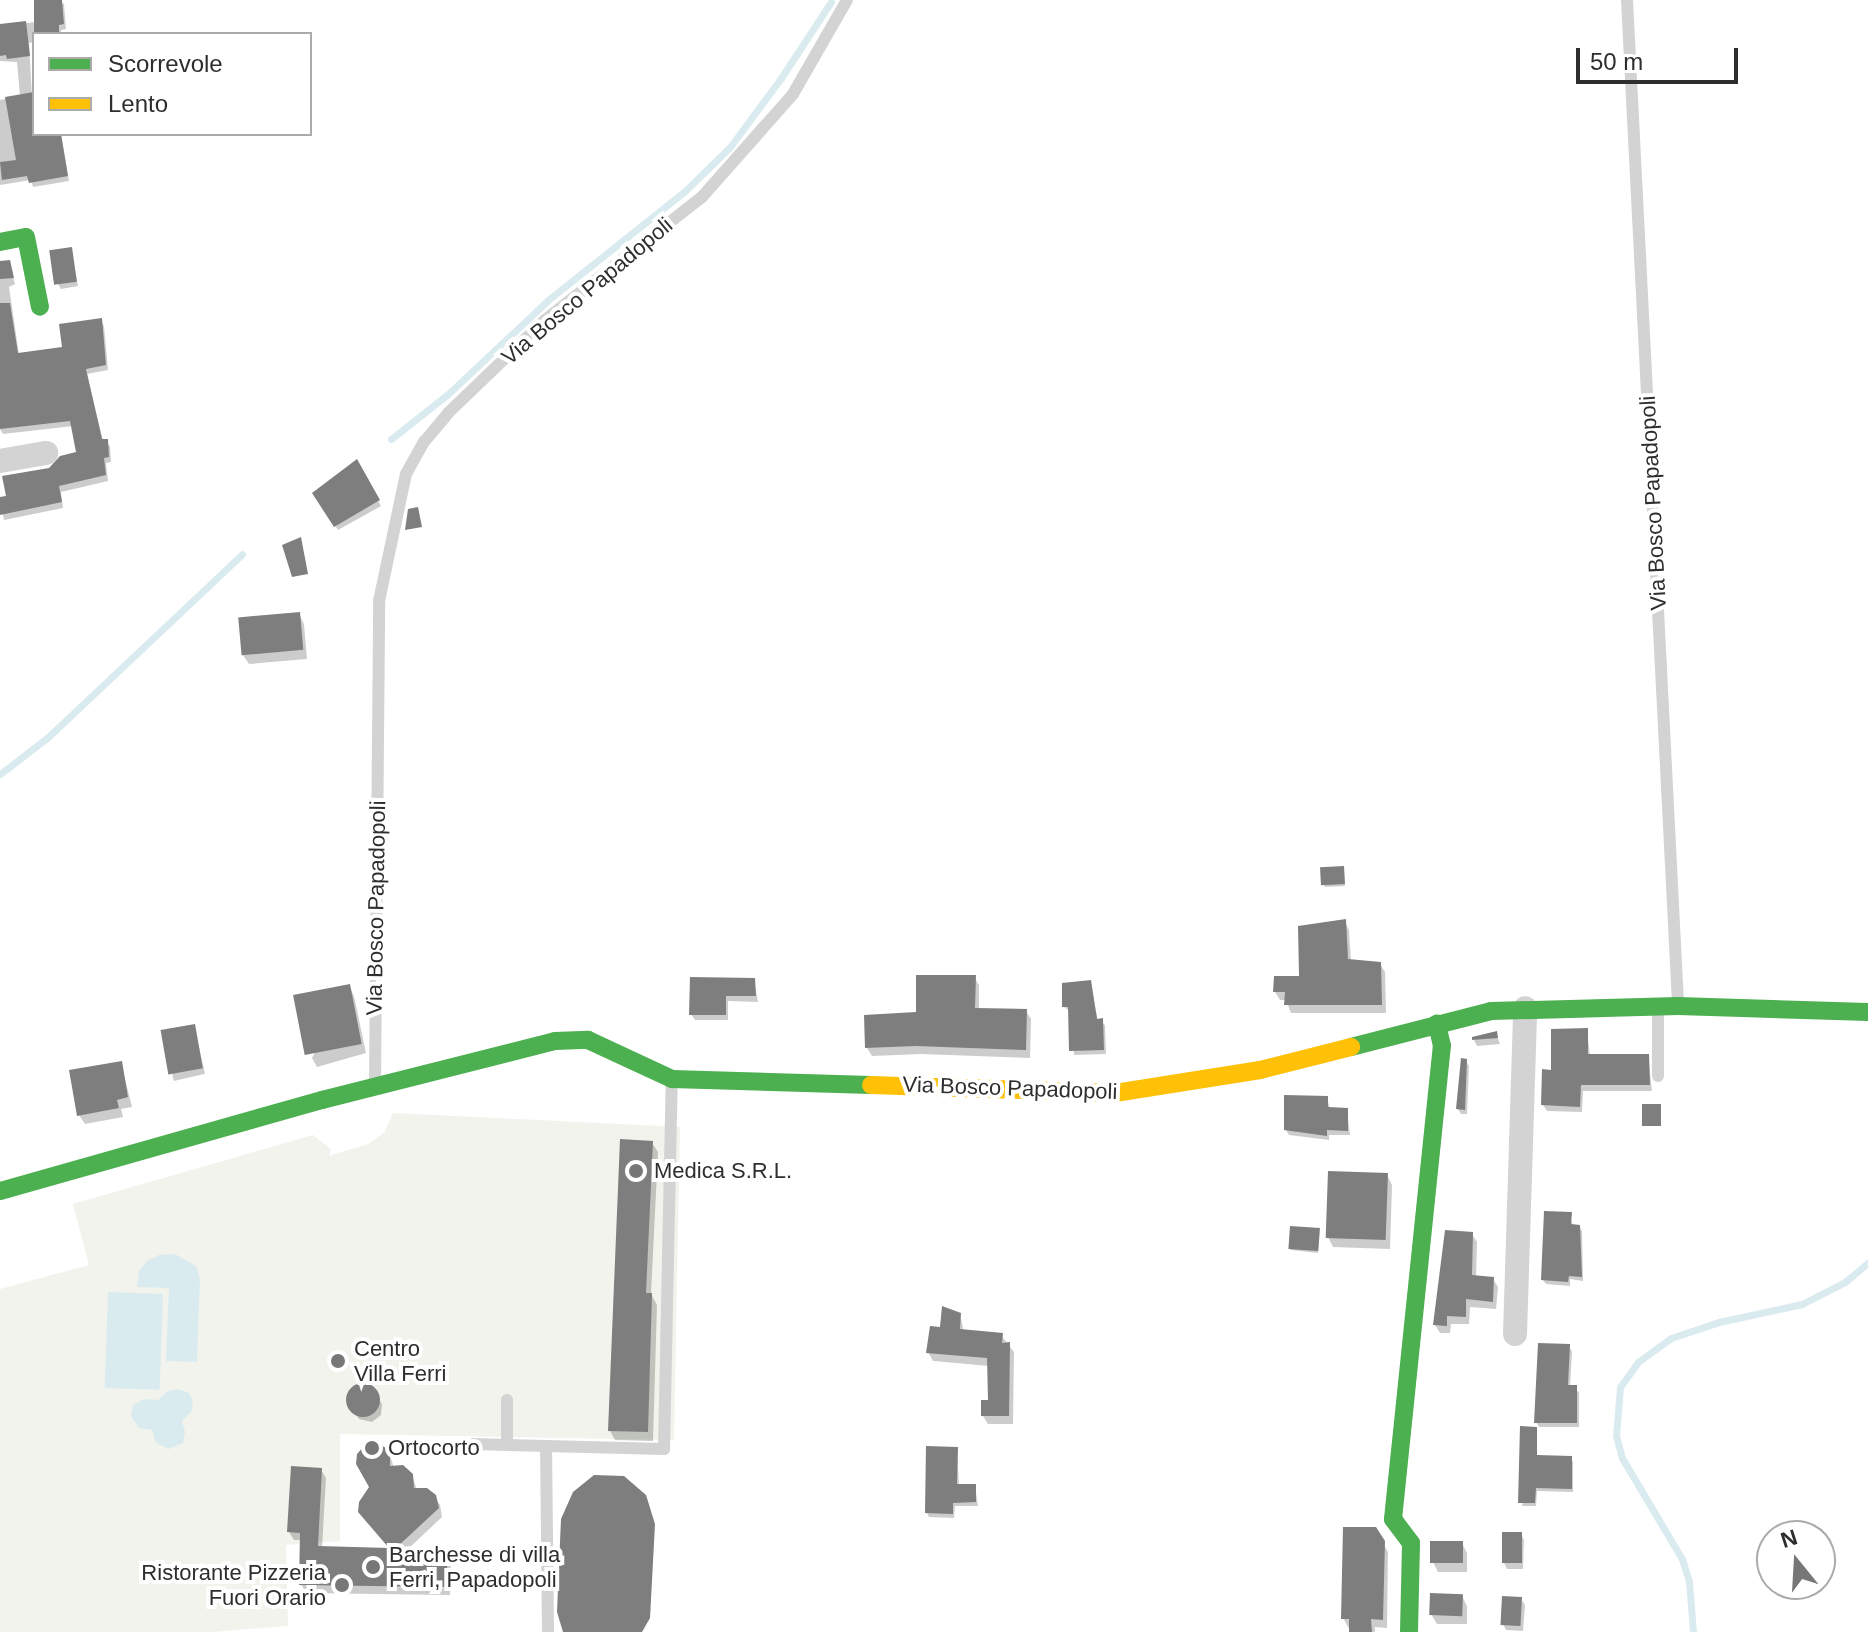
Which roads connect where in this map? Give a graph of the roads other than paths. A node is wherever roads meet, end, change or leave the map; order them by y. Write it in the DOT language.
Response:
graph roads {
  1 [pos="847,0"];
  2 [pos="1627,0"];
  3 [pos="0,242"];
  4 [pos="40,307"];
  5 [pos="46,453"];
  6 [pos="0,461"];
  7 [pos="1658,1006"];
  8 [pos="1678,1006"];
  9 [pos="1525,1008"];
  10 [pos="1868,1012"];
  11 [pos="1437,1024"];
  12 [pos="1658,1076"];
  13 [pos="672,1079"];
  14 [pos="375,1087"];
  15 [pos="0,1191"];
  16 [pos="1515,1334"];
  17 [pos="507,1400"];
  18 [pos="473,1444"];
  19 [pos="507,1444"];
  20 [pos="546,1446"];
  21 [pos="548,1632"];
  22 [pos="1409,1632"];
  1 -- 14 [label="lane, Via Bosco Papadopoli"];
  2 -- 8 [label="lane, Via Bosco Papadopoli"];
  3 -- 4 [label="street"];
  5 -- 6 [label="street"];
  7 -- 8 [label="street, Via Bosco Papadopoli"];
  7 -- 9 [label="street, Via Bosco Papadopoli"];
  7 -- 12 [label="lane"];
  8 -- 10 [label="street, Via Bosco Papadopoli"];
  9 -- 11 [label="street, Via Bosco Papadopoli"];
  9 -- 16 [label="street"];
  11 -- 13 [label="street, Via Bosco Papadopoli"];
  11 -- 22 [label="street"];
  13 -- 14 [label="street, Via Bosco Papadopoli"];
  13 -- 20 [label="lane"];
  14 -- 15 [label="street, Via Bosco Papadopoli"];
  17 -- 19 [label="lane"];
  18 -- 19 [label="lane"];
  19 -- 20 [label="lane"];
  20 -- 21 [label="lane"];
}
